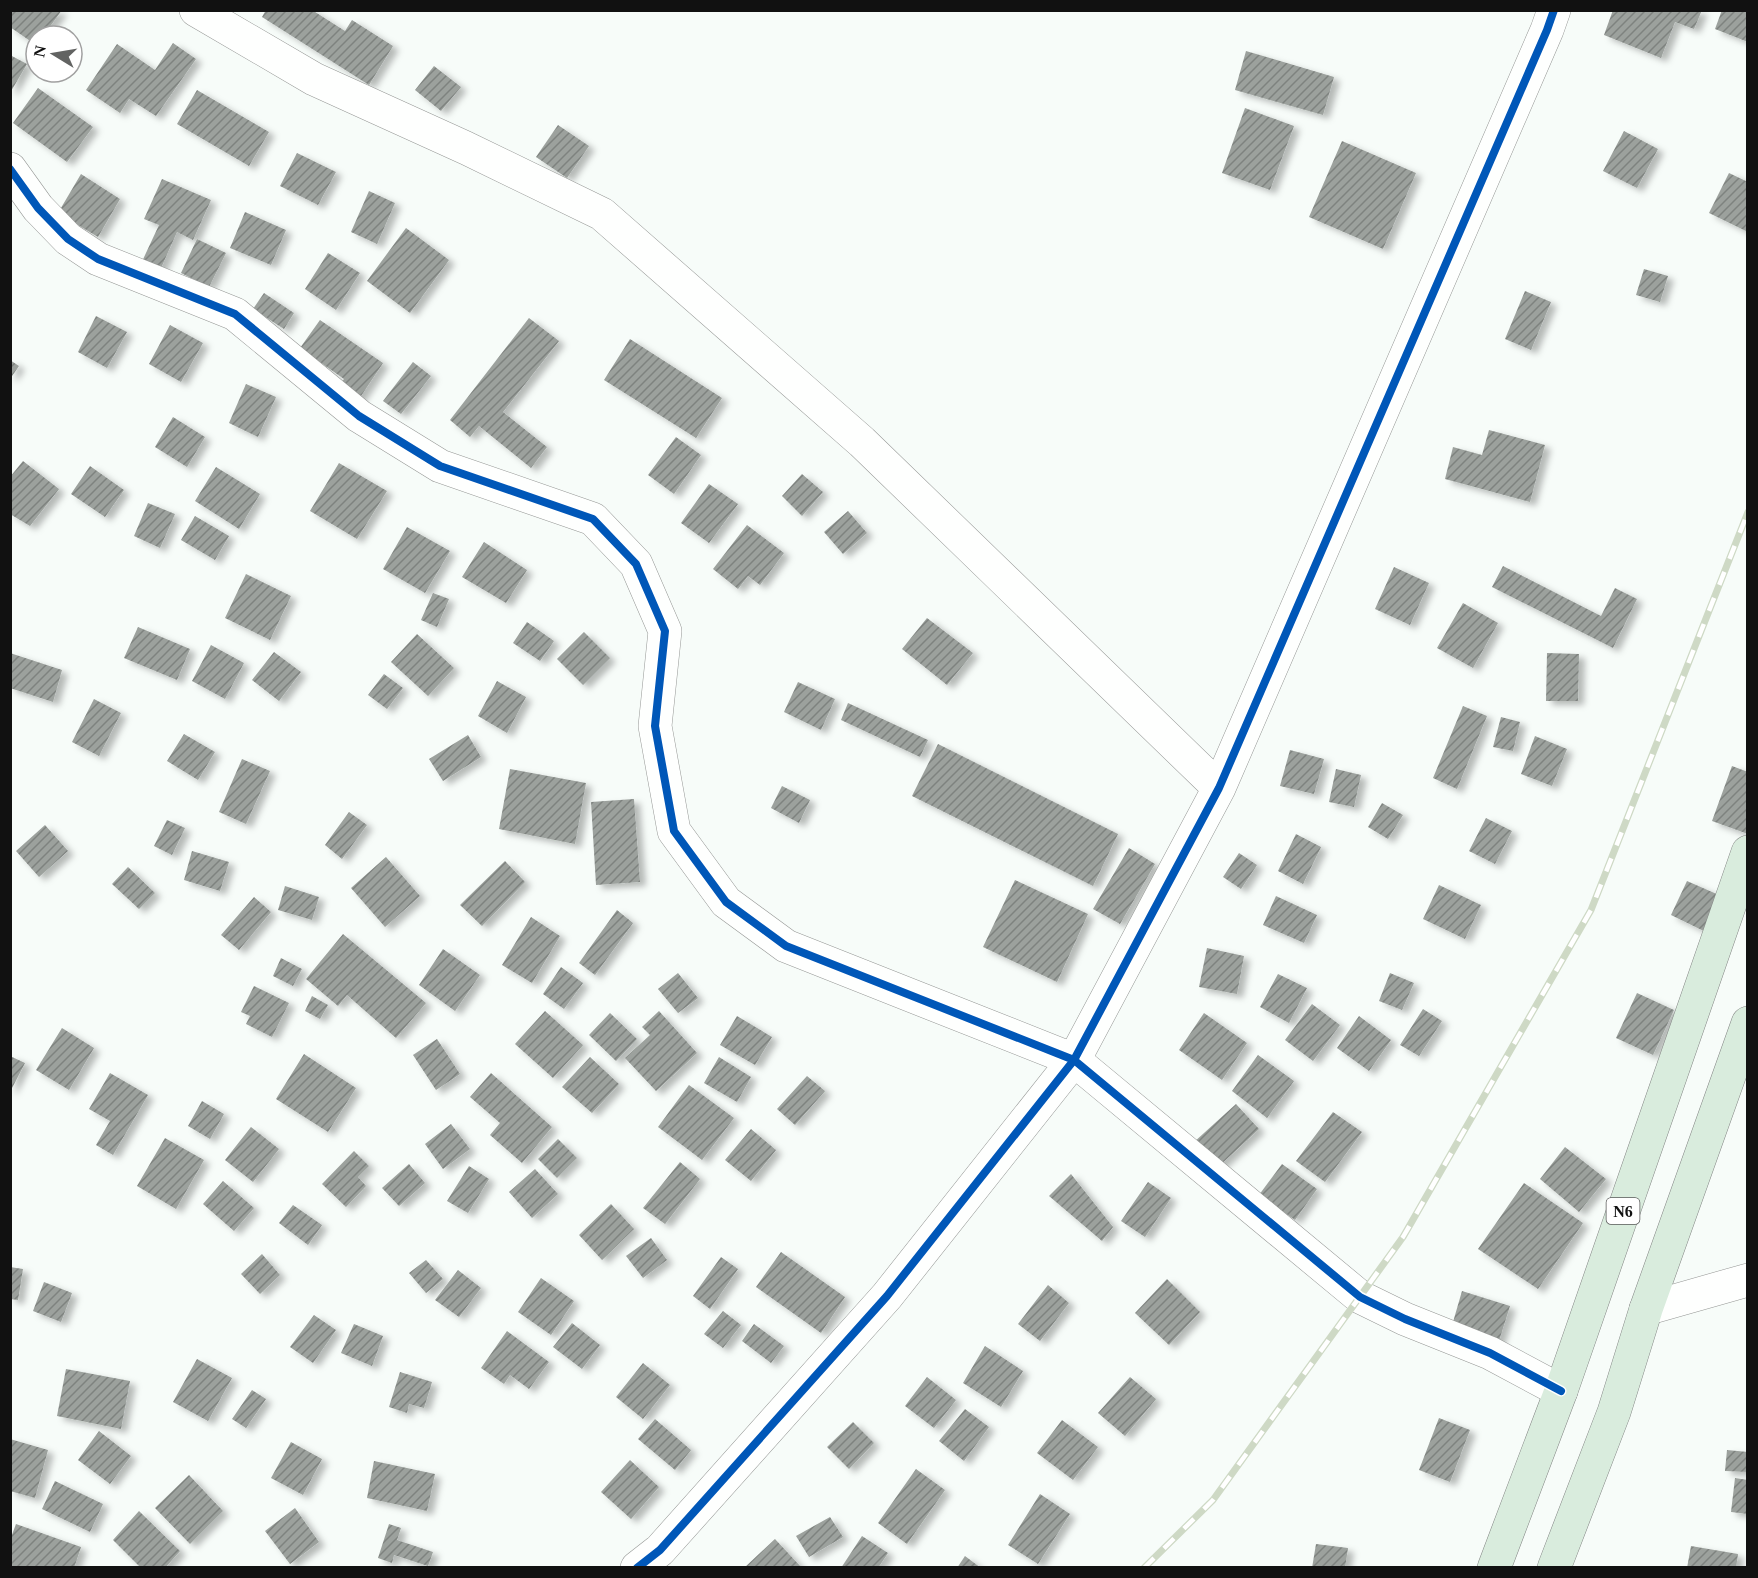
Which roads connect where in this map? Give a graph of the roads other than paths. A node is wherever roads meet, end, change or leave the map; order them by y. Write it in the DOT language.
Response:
graph roads {
  1 [pos="196,10"];
  2 [pos="1554,10"];
  3 [pos="10,169"];
  4 [pos="1219,788"];
  5 [pos="1748,852"];
  6 [pos="1748,1023"];
  7 [pos="1074,1060"];
  8 [pos="1748,1280"];
  9 [pos="1646,1310"];
  10 [pos="1561,1391"];
  11 [pos="637,1568"];
  12 [pos="1494,1568"];
  13 [pos="1554,1568"];
  1 -- 4 [label="street"];
  2 -- 4 [label="street"];
  3 -- 7 [label="street"];
  4 -- 7 [label="street"];
  5 -- 10 [label="highway, N6"];
  6 -- 9 [label="highway"];
  7 -- 10 [label="street"];
  7 -- 11 [label="street"];
  8 -- 9 [label="street"];
  9 -- 13 [label="highway"];
  10 -- 12 [label="highway, N6"];
}
